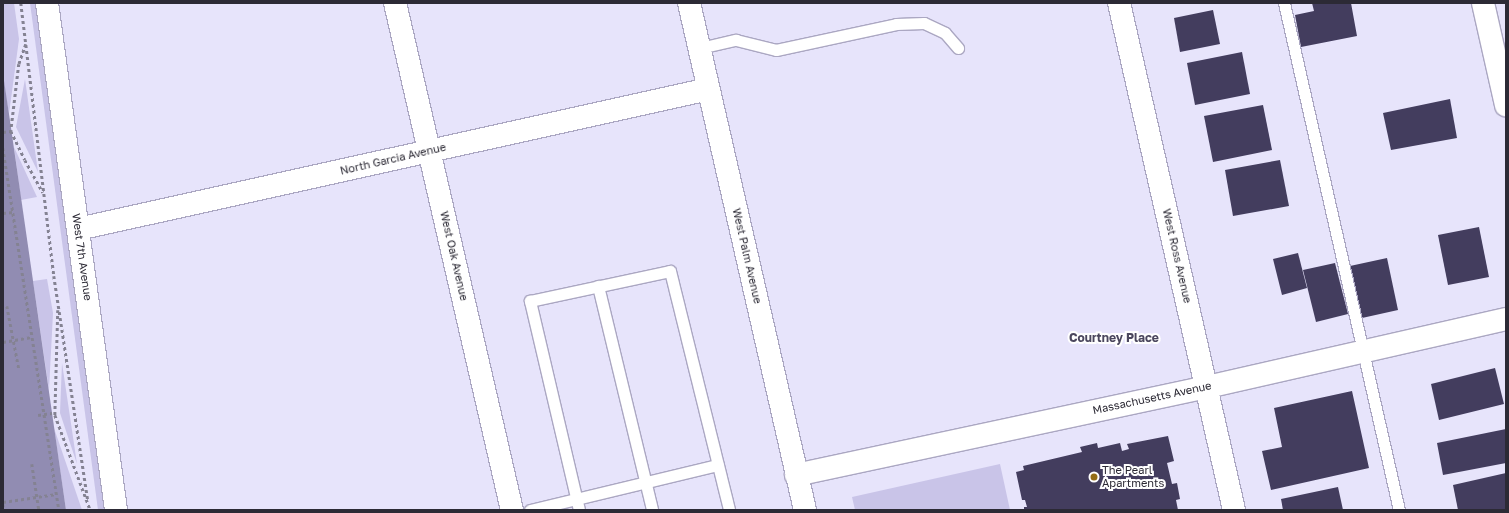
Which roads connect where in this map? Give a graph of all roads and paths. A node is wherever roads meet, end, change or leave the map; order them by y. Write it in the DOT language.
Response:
graph roads {
  1 [pos="21,3"];
  2 [pos="47,3"];
  3 [pos="395,3"];
  4 [pos="689,3"];
  5 [pos="1119,3"];
  6 [pos="1284,3"];
  7 [pos="1483,3"];
  8 [pos="26,44"];
  9 [pos="700,48"];
  10 [pos="958,48"];
  11 [pos="709,89"];
  12 [pos="1506,105"];
  13 [pos="11,131"];
  14 [pos="3,132"];
  15 [pos="3,148"];
  16 [pos="429,150"];
  17 [pos="44,193"];
  18 [pos="13,212"];
  19 [pos="3,214"];
  20 [pos="78,229"];
  21 [pos="598,286"];
  22 [pos="58,304"];
  23 [pos="7,306"];
  24 [pos="1506,319"];
  25 [pos="32,337"];
  26 [pos="3,342"];
  27 [pos="1363,351"];
  28 [pos="19,369"];
  29 [pos="1207,386"];
  30 [pos="52,413"];
  31 [pos="38,415"];
  32 [pos="32,464"];
  33 [pos="718,465"];
  34 [pos="796,475"];
  35 [pos="645,483"];
  36 [pos="56,494"];
  37 [pos="576,499"];
  38 [pos="3,503"];
  39 [pos="90,509"];
  40 [pos="4,510"];
  41 [pos="39,510"];
  42 [pos="59,510"];
  43 [pos="116,510"];
  44 [pos="512,510"];
  45 [pos="530,510"];
  46 [pos="579,510"];
  47 [pos="652,510"];
  48 [pos="729,510"];
  49 [pos="804,510"];
  50 [pos="1234,510"];
  51 [pos="1399,510"];
  1 -- 8 [label="path"];
  2 -- 20 [label="street, West 7th Avenue"];
  3 -- 16 [label="street, West Oak Avenue"];
  4 -- 9 [label="street, West Palm Avenue"];
  5 -- 29 [label="street, West Ross Avenue"];
  6 -- 27 [label="lane"];
  7 -- 12 [label="street"];
  8 -- 13 [label="path"];
  8 -- 17 [label="path"];
  9 -- 10 [label="lane"];
  9 -- 11 [label="street, West Palm Avenue"];
  11 -- 16 [label="street, North Garcia Avenue"];
  11 -- 34 [label="street, West Palm Avenue"];
  13 -- 14 [label="path"];
  13 -- 17 [label="path"];
  15 -- 18 [label="path"];
  16 -- 20 [label="street, North Garcia Avenue"];
  16 -- 44 [label="street, West Oak Avenue"];
  17 -- 22 [label="path"];
  18 -- 19 [label="path"];
  18 -- 25 [label="path"];
  20 -- 43 [label="street, West 7th Avenue"];
  21 -- 33 [label="lane"];
  21 -- 35 [label="lane"];
  21 -- 37 [label="lane"];
  22 -- 39 [label="path"];
  22 -- 39 [label="path"];
  23 -- 28 [label="path"];
  24 -- 27 [label="street, Massachusetts Avenue"];
  25 -- 26 [label="path"];
  25 -- 36 [label="path"];
  27 -- 29 [label="street, Massachusetts Avenue"];
  27 -- 51 [label="lane"];
  29 -- 34 [label="street, Massachusetts Avenue"];
  29 -- 50 [label="street, West Ross Avenue"];
  30 -- 31 [label="path"];
  32 -- 41 [label="path"];
  33 -- 35 [label="lane"];
  33 -- 48 [label="lane"];
  34 -- 49 [label="street, West Palm Avenue"];
  35 -- 37 [label="lane"];
  35 -- 47 [label="lane"];
  36 -- 38 [label="path"];
  36 -- 42 [label="path"];
  37 -- 45 [label="lane"];
  37 -- 46 [label="lane"];
  38 -- 40 [label="path"];
}
